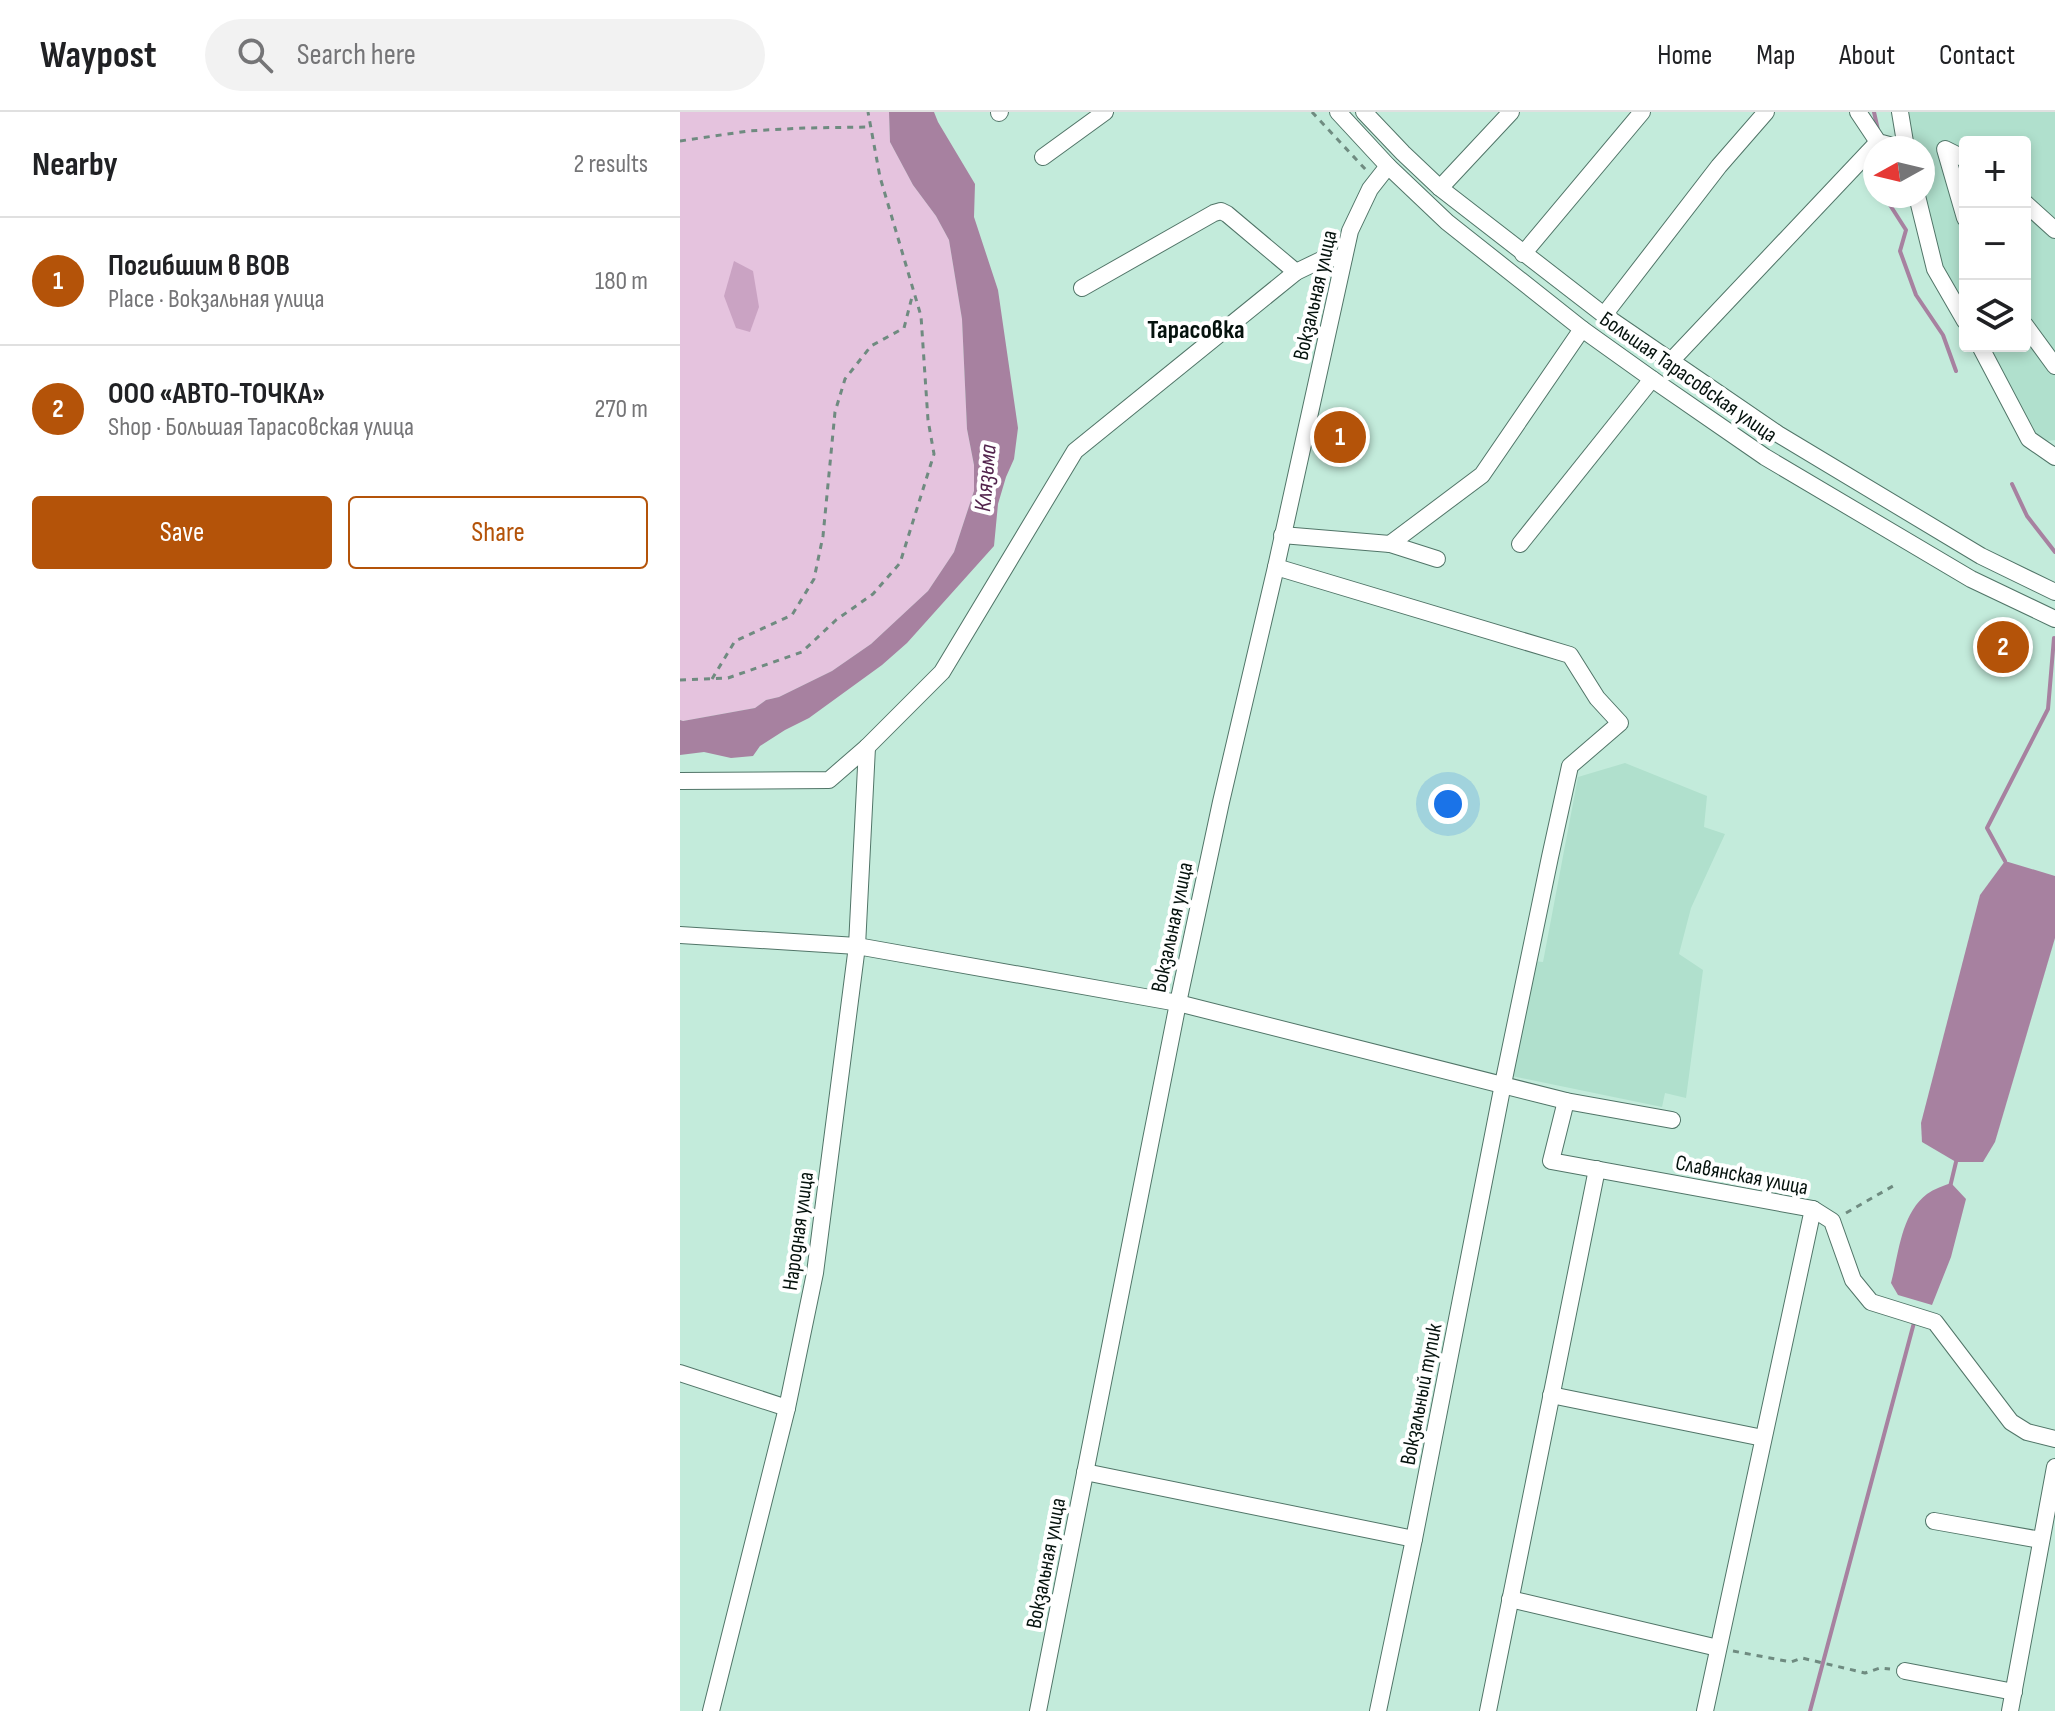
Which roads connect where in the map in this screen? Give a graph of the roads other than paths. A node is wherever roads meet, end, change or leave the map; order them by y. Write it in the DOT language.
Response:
graph roads {
  1 [pos="1105,112"];
  2 [pos="1338,112"];
  3 [pos="1511,112"];
  4 [pos="1642,112"];
  5 [pos="1766,112"];
  6 [pos="1858,112"];
  7 [pos="1900,112"];
  8 [pos="1369,114"];
  9 [pos="1874,136"];
  10 [pos="1904,136"];
  11 [pos="1959,156"];
  12 [pos="1043,157"];
  13 [pos="1863,158"];
  14 [pos="1388,166"];
  15 [pos="1440,188"];
  16 [pos="1959,197"];
  17 [pos="1920,208"];
  18 [pos="2031,208"];
  19 [pos="2055,230"];
  20 [pos="1523,254"];
  21 [pos="1344,257"];
  22 [pos="1296,272"];
  23 [pos="1082,288"];
  24 [pos="1959,311"];
  25 [pos="1604,315"];
  26 [pos="1582,329"];
  27 [pos="2031,332"];
  28 [pos="1983,352"];
  29 [pos="2052,356"];
  30 [pos="1671,361"];
  31 [pos="1652,379"];
  32 [pos="2055,457"];
  33 [pos="1282,535"];
  34 [pos="1390,544"];
  35 [pos="1520,544"];
  36 [pos="1437,559"];
  37 [pos="1276,567"];
  38 [pos="2055,592"];
  39 [pos="2055,619"];
  40 [pos="867,747"];
  41 [pos="680,781"];
  42 [pos="680,935"];
  43 [pos="857,946"];
  44 [pos="1178,1003"];
  45 [pos="1503,1084"];
  46 [pos="1566,1101"];
  47 [pos="1672,1120"];
  48 [pos="1597,1169"];
  49 [pos="1813,1209"];
  50 [pos="680,1373"];
  51 [pos="1551,1395"];
  52 [pos="787,1408"];
  53 [pos="1763,1438"];
  54 [pos="2055,1439"];
  55 [pos="2055,1467"];
  56 [pos="1085,1472"];
  57 [pos="1934,1521"];
  58 [pos="1414,1539"];
  59 [pos="2041,1540"];
  60 [pos="1510,1599"];
  61 [pos="1718,1648"];
  62 [pos="1905,1671"];
  63 [pos="2014,1692"];
  64 [pos="711,1711"];
  65 [pos="1038,1711"];
  66 [pos="1378,1711"];
  67 [pos="1488,1711"];
  68 [pos="1705,1711"];
  69 [pos="2010,1711"];
  1 -- 12 [label="street"];
  2 -- 14 [label="street, Большая Тарасовская улица"];
  3 -- 15 [label="street"];
  4 -- 20 [label="street"];
  5 -- 25 [label="street"];
  6 -- 9 [label="street"];
  7 -- 10 [label="street"];
  8 -- 15 [label="street, Большая Тарасовская улица"];
  11 -- 16 [label="street"];
  13 -- 30 [label="street"];
  14 -- 21 [label="street, Вокзальная улица"];
  14 -- 26 [label="street, Большая Тарасовская улица"];
  15 -- 20 [label="street, Большая Тарасовская улица"];
  17 -- 24 [label="street"];
  18 -- 19 [label="street"];
  20 -- 25 [label="street, Большая Тарасовская улица"];
  21 -- 22 [label="street"];
  21 -- 33 [label="street, Вокзальная улица"];
  22 -- 23 [label="street"];
  22 -- 40 [label="street"];
  25 -- 30 [label="street, Большая Тарасовская улица"];
  26 -- 31 [label="street, Большая Тарасовская улица"];
  26 -- 34 [label="street"];
  27 -- 29 [label="street"];
  28 -- 32 [label="street"];
  30 -- 38 [label="street, Большая Тарасовская улица"];
  31 -- 35 [label="street"];
  31 -- 39 [label="street, Большая Тарасовская улица"];
  33 -- 34 [label="street"];
  33 -- 37 [label="street, Вокзальная улица"];
  34 -- 36 [label="street"];
  37 -- 44 [label="street, Вокзальная улица"];
  37 -- 45 [label="street, Вокзальный тупик"];
  40 -- 41 [label="street"];
  40 -- 43 [label="street, Народная улица"];
  42 -- 43 [label="street"];
  43 -- 44 [label="street"];
  43 -- 52 [label="street, Народная улица"];
  44 -- 45 [label="street"];
  44 -- 56 [label="street, Вокзальная улица"];
  45 -- 46 [label="street"];
  45 -- 58 [label="street, Вокзальный тупик"];
  46 -- 47 [label="street"];
  46 -- 48 [label="street, Славянская улица"];
  48 -- 49 [label="street, Славянская улица"];
  48 -- 51 [label="street"];
  49 -- 53 [label="street"];
  49 -- 54 [label="street, Славянская улица"];
  50 -- 52 [label="street"];
  51 -- 53 [label="street"];
  51 -- 60 [label="street"];
  52 -- 64 [label="street, Народная улица"];
  53 -- 61 [label="street"];
  55 -- 59 [label="street"];
  56 -- 58 [label="street"];
  56 -- 65 [label="street, Вокзальная улица"];
  57 -- 59 [label="street"];
  58 -- 66 [label="street, Вокзальный тупик"];
  59 -- 63 [label="street"];
  60 -- 61 [label="street"];
  60 -- 67 [label="street"];
  61 -- 68 [label="street"];
  62 -- 63 [label="street"];
  63 -- 69 [label="street"];
}
